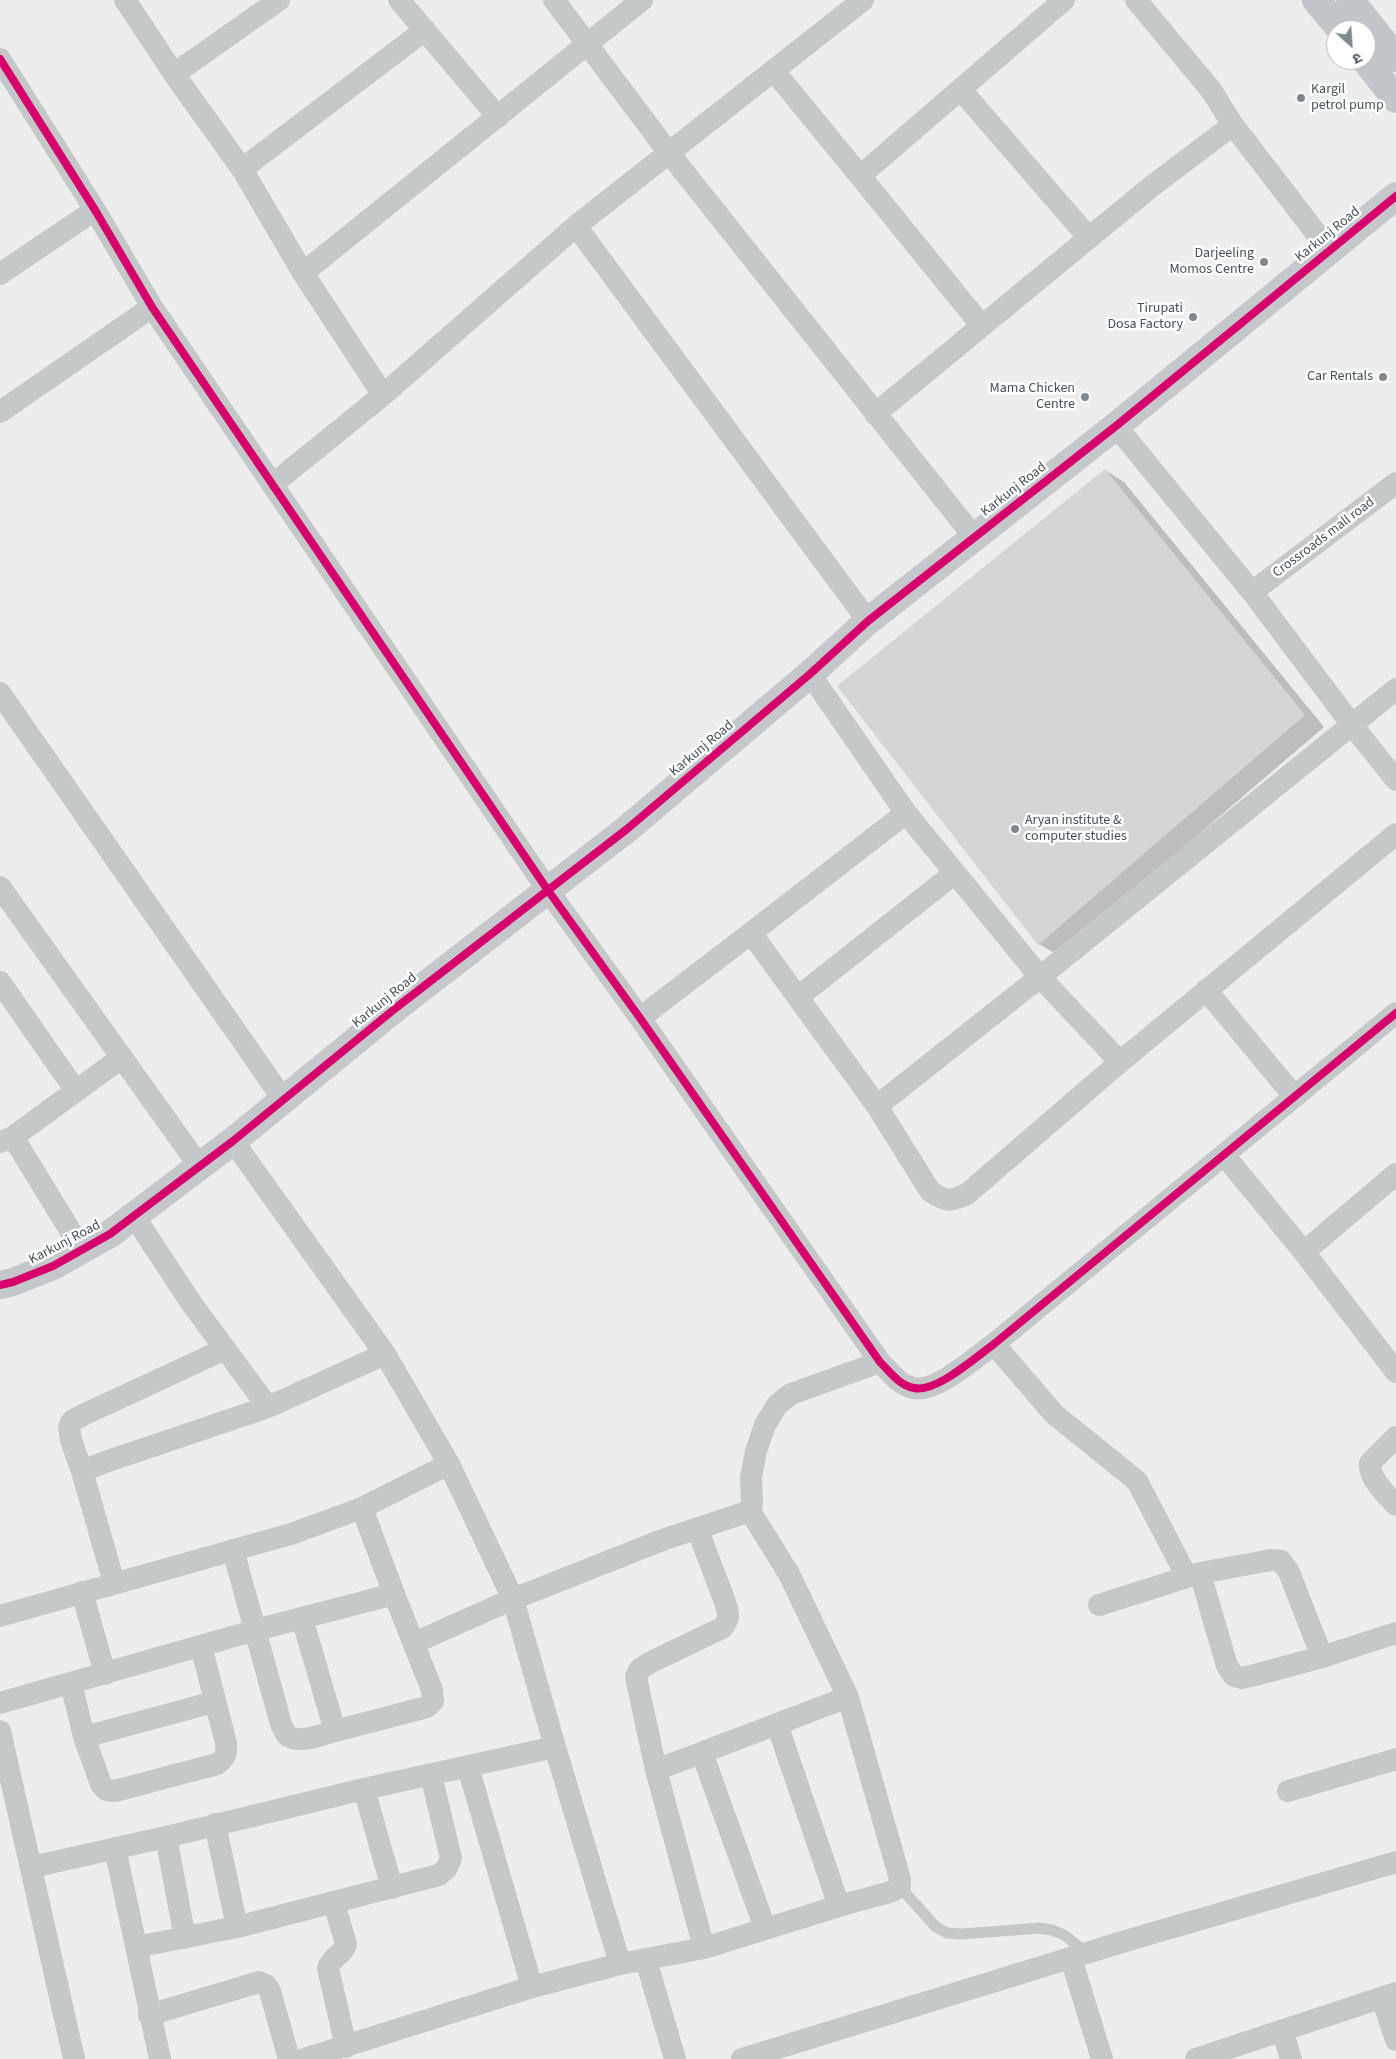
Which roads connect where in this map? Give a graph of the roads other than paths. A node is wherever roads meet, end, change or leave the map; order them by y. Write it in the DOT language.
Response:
graph roads {
  1 [pos="125,0"];
  2 [pos="279,0"];
  3 [pos="399,0"];
  4 [pos="554,0"];
  5 [pos="642,0"];
  6 [pos="863,0"];
  7 [pos="1064,0"];
  8 [pos="1136,0"];
  9 [pos="1316,0"];
  10 [pos="1350,0"];
  11 [pos="1332,20"];
  12 [pos="425,30"];
  13 [pos="588,43"];
  14 [pos="1396,58"];
  15 [pos="0,60"];
  16 [pos="1373,70"];
  17 [pos="774,71"];
  18 [pos="174,74"];
  19 [pos="961,90"];
  20 [pos="1396,99"];
  21 [pos="498,117"];
  22 [pos="1233,125"];
  23 [pos="669,153"];
  24 [pos="242,169"];
  25 [pos="860,176"];
  26 [pos="1396,196"];
  27 [pos="94,210"];
  28 [pos="576,226"];
  29 [pos="1089,238"];
  30 [pos="1329,250"];
  31 [pos="303,273"];
  32 [pos="0,274"];
  33 [pos="152,307"];
  34 [pos="982,326"];
  35 [pos="383,395"];
  36 [pos="0,412"];
  37 [pos="875,414"];
  38 [pos="1116,426"];
  39 [pos="1396,483"];
  40 [pos="274,484"];
  41 [pos="974,537"];
  42 [pos="1252,592"];
  43 [pos="868,622"];
  44 [pos="810,674"];
  45 [pos="1396,689"];
  46 [pos="0,693"];
  47 [pos="1352,725"];
  48 [pos="1396,780"];
  49 [pos="906,813"];
  50 [pos="1396,834"];
  51 [pos="955,872"];
  52 [pos="0,887"];
  53 [pos="547,889"];
  54 [pos="751,933"];
  55 [pos="1040,977"];
  56 [pos="0,982"];
  57 [pos="1206,990"];
  58 [pos="798,997"];
  59 [pos="1396,1014"];
  60 [pos="640,1018"];
  61 [pos="121,1058"];
  62 [pos="1120,1062"];
  63 [pos="76,1091"];
  64 [pos="1294,1096"];
  65 [pos="283,1099"];
  66 [pos="877,1106"];
  67 [pos="6,1140"];
  68 [pos="233,1141"];
  69 [pos="1224,1155"];
  70 [pos="200,1167"];
  71 [pos="1396,1174"];
  72 [pos="134,1216"];
  73 [pos="82,1250"];
  74 [pos="1304,1252"];
  75 [pos="0,1285"];
  76 [pos="994,1344"];
  77 [pos="225,1349"];
  78 [pos="385,1354"];
  79 [pos="880,1362"];
  80 [pos="1396,1372"];
  81 [pos="268,1408"];
  82 [pos="1396,1437"];
  83 [pos="449,1464"];
  84 [pos="82,1471"];
  85 [pos="1396,1505"];
  86 [pos="362,1508"];
  87 [pos="750,1511"];
  88 [pos="697,1528"];
  89 [pos="233,1550"];
  90 [pos="1193,1575"];
  91 [pos="114,1583"];
  92 [pos="82,1592"];
  93 [pos="394,1594"];
  94 [pos="513,1599"];
  95 [pos="1099,1605"];
  96 [pos="0,1616"];
  97 [pos="302,1618"];
  98 [pos="256,1630"];
  99 [pos="1396,1633"];
  100 [pos="414,1643"];
  101 [pos="201,1646"];
  102 [pos="1322,1657"];
  103 [pos="105,1674"];
  104 [pos="71,1683"];
  105 [pos="848,1697"];
  106 [pos="214,1702"];
  107 [pos="0,1703"];
  108 [pos="777,1724"];
  109 [pos="0,1731"];
  110 [pos="335,1731"];
  111 [pos="84,1737"];
  112 [pos="555,1747"];
  113 [pos="702,1753"];
  114 [pos="1396,1759"];
  115 [pos="468,1767"];
  116 [pos="656,1770"];
  117 [pos="431,1775"];
  118 [pos="364,1789"];
  119 [pos="1288,1791"];
  120 [pos="7,1800"];
  121 [pos="215,1824"];
  122 [pos="166,1837"];
  123 [pos="115,1848"];
  124 [pos="1396,1862"];
  125 [pos="32,1867"];
  126 [pos="900,1886"];
  127 [pos="392,1888"];
  128 [pos="334,1903"];
  129 [pos="839,1906"];
  130 [pos="237,1927"];
  131 [pos="765,1928"];
  132 [pos="185,1938"];
  133 [pos="136,1947"];
  134 [pos="704,1948"];
  135 [pos="1079,1955"];
  136 [pos="646,1960"];
  137 [pos="620,1964"];
  138 [pos="532,1987"];
  139 [pos="1389,1995"];
  140 [pos="150,2015"];
  141 [pos="1282,2030"];
  142 [pos="1396,2040"];
  143 [pos="346,2047"];
  144 [pos="74,2059"];
  145 [pos="160,2059"];
  146 [pos="289,2059"];
  147 [pos="304,2059"];
  148 [pos="674,2059"];
  149 [pos="742,2059"];
  150 [pos="1102,2059"];
  151 [pos="1196,2059"];
  152 [pos="1291,2059"];
  1 -- 18 [label="street"];
  2 -- 18 [label="street"];
  3 -- 12 [label="street"];
  4 -- 13 [label="street"];
  5 -- 13 [label="street"];
  6 -- 17 [label="street"];
  7 -- 19 [label="street"];
  8 -- 22 [label="street"];
  9 -- 11 [label="main road"];
  10 -- 14 [label="main road"];
  12 -- 21 [label="street"];
  12 -- 24 [label="street"];
  13 -- 21 [label="street"];
  13 -- 23 [label="street"];
  15 -- 27 [label="street"];
  16 -- 20 [label="main road"];
  17 -- 23 [label="street"];
  17 -- 25 [label="street"];
  18 -- 24 [label="street"];
  19 -- 25 [label="street"];
  19 -- 29 [label="street"];
  21 -- 31 [label="street"];
  22 -- 29 [label="street"];
  22 -- 30 [label="street"];
  23 -- 28 [label="street"];
  23 -- 37 [label="street"];
  24 -- 31 [label="street"];
  25 -- 34 [label="street"];
  26 -- 30 [label="street, Karkunj Road"];
  27 -- 32 [label="street"];
  27 -- 33 [label="street"];
  28 -- 35 [label="street"];
  28 -- 43 [label="street"];
  29 -- 34 [label="street"];
  30 -- 38 [label="street, Karkunj Road"];
  31 -- 35 [label="street"];
  33 -- 36 [label="street"];
  33 -- 40 [label="street"];
  34 -- 37 [label="street"];
  35 -- 40 [label="street"];
  37 -- 41 [label="street"];
  38 -- 41 [label="street, Karkunj Road"];
  38 -- 42 [label="street"];
  39 -- 42 [label="street, Crossroads mall road"];
  40 -- 53 [label="street"];
  41 -- 43 [label="street, Karkunj Road"];
  42 -- 47 [label="street"];
  43 -- 44 [label="street, Karkunj Road"];
  44 -- 49 [label="street"];
  44 -- 53 [label="street, Karkunj Road"];
  45 -- 47 [label="street"];
  46 -- 65 [label="street"];
  47 -- 48 [label="street"];
  47 -- 55 [label="street"];
  49 -- 51 [label="street"];
  49 -- 54 [label="street"];
  50 -- 57 [label="street"];
  51 -- 55 [label="street"];
  51 -- 58 [label="street"];
  52 -- 61 [label="street"];
  53 -- 60 [label="street"];
  53 -- 65 [label="street, Karkunj Road"];
  54 -- 58 [label="street"];
  54 -- 60 [label="street"];
  55 -- 62 [label="street"];
  55 -- 66 [label="street"];
  56 -- 63 [label="street"];
  57 -- 62 [label="street"];
  57 -- 64 [label="street"];
  58 -- 66 [label="street"];
  59 -- 64 [label="street"];
  60 -- 79 [label="street"];
  61 -- 63 [label="street"];
  61 -- 70 [label="street"];
  62 -- 66 [label="street"];
  63 -- 67 [label="street"];
  64 -- 69 [label="street"];
  65 -- 68 [label="street, Karkunj Road"];
  67 -- 73 [label="street"];
  68 -- 70 [label="street, Karkunj Road"];
  68 -- 78 [label="street"];
  69 -- 74 [label="street"];
  69 -- 76 [label="street"];
  70 -- 72 [label="street, Karkunj Road"];
  71 -- 74 [label="street"];
  72 -- 73 [label="street, Karkunj Road"];
  72 -- 77 [label="street"];
  73 -- 75 [label="street, Karkunj Road"];
  74 -- 80 [label="street"];
  76 -- 79 [label="street"];
  76 -- 90 [label="street"];
  77 -- 81 [label="street"];
  77 -- 84 [label="street"];
  78 -- 81 [label="street"];
  78 -- 83 [label="street"];
  79 -- 87 [label="street"];
  81 -- 84 [label="street"];
  82 -- 85 [label="street"];
  83 -- 86 [label="street"];
  83 -- 94 [label="street"];
  84 -- 91 [label="street"];
  86 -- 89 [label="street"];
  86 -- 93 [label="street"];
  87 -- 88 [label="street"];
  87 -- 105 [label="street"];
  88 -- 94 [label="street"];
  88 -- 116 [label="street"];
  89 -- 91 [label="street"];
  89 -- 98 [label="street"];
  90 -- 95 [label="street"];
  90 -- 102 [label="street"];
  90 -- 102 [label="street"];
  91 -- 92 [label="street"];
  92 -- 96 [label="street"];
  92 -- 103 [label="street"];
  93 -- 97 [label="street"];
  93 -- 100 [label="street"];
  94 -- 100 [label="street"];
  94 -- 112 [label="street"];
  97 -- 98 [label="street"];
  97 -- 110 [label="street"];
  98 -- 101 [label="street"];
  98 -- 110 [label="street"];
  99 -- 102 [label="street"];
  100 -- 110 [label="street"];
  101 -- 103 [label="street"];
  101 -- 106 [label="street"];
  103 -- 104 [label="street"];
  104 -- 107 [label="street"];
  104 -- 111 [label="street"];
  105 -- 108 [label="street"];
  105 -- 126 [label="street"];
  106 -- 111 [label="street"];
  106 -- 111 [label="street"];
  108 -- 113 [label="street"];
  108 -- 129 [label="street"];
  109 -- 120 [label="street"];
  112 -- 115 [label="street"];
  112 -- 137 [label="street"];
  113 -- 116 [label="street"];
  113 -- 131 [label="street"];
  114 -- 119 [label="street"];
  115 -- 117 [label="street"];
  115 -- 138 [label="street"];
  116 -- 134 [label="street"];
  117 -- 118 [label="street"];
  117 -- 127 [label="street"];
  118 -- 121 [label="street"];
  118 -- 127 [label="street"];
  120 -- 125 [label="street"];
  121 -- 122 [label="street"];
  121 -- 130 [label="street"];
  122 -- 123 [label="street"];
  122 -- 132 [label="street"];
  123 -- 125 [label="street"];
  123 -- 133 [label="street"];
  124 -- 135 [label="street"];
  125 -- 144 [label="street"];
  126 -- 129 [label="street"];
  126 -- 135 [label="lane"];
  127 -- 128 [label="street"];
  128 -- 130 [label="street"];
  128 -- 143 [label="street"];
  129 -- 131 [label="street"];
  130 -- 132 [label="street"];
  131 -- 134 [label="street"];
  132 -- 133 [label="street"];
  133 -- 140 [label="street"];
  134 -- 136 [label="street"];
  135 -- 149 [label="street"];
  135 -- 150 [label="street"];
  136 -- 137 [label="street"];
  136 -- 148 [label="street"];
  137 -- 138 [label="street"];
  138 -- 143 [label="street"];
  139 -- 141 [label="street"];
  139 -- 142 [label="street"];
  140 -- 145 [label="street"];
  140 -- 146 [label="street"];
  141 -- 151 [label="street"];
  141 -- 152 [label="street"];
  143 -- 147 [label="street"];
}
